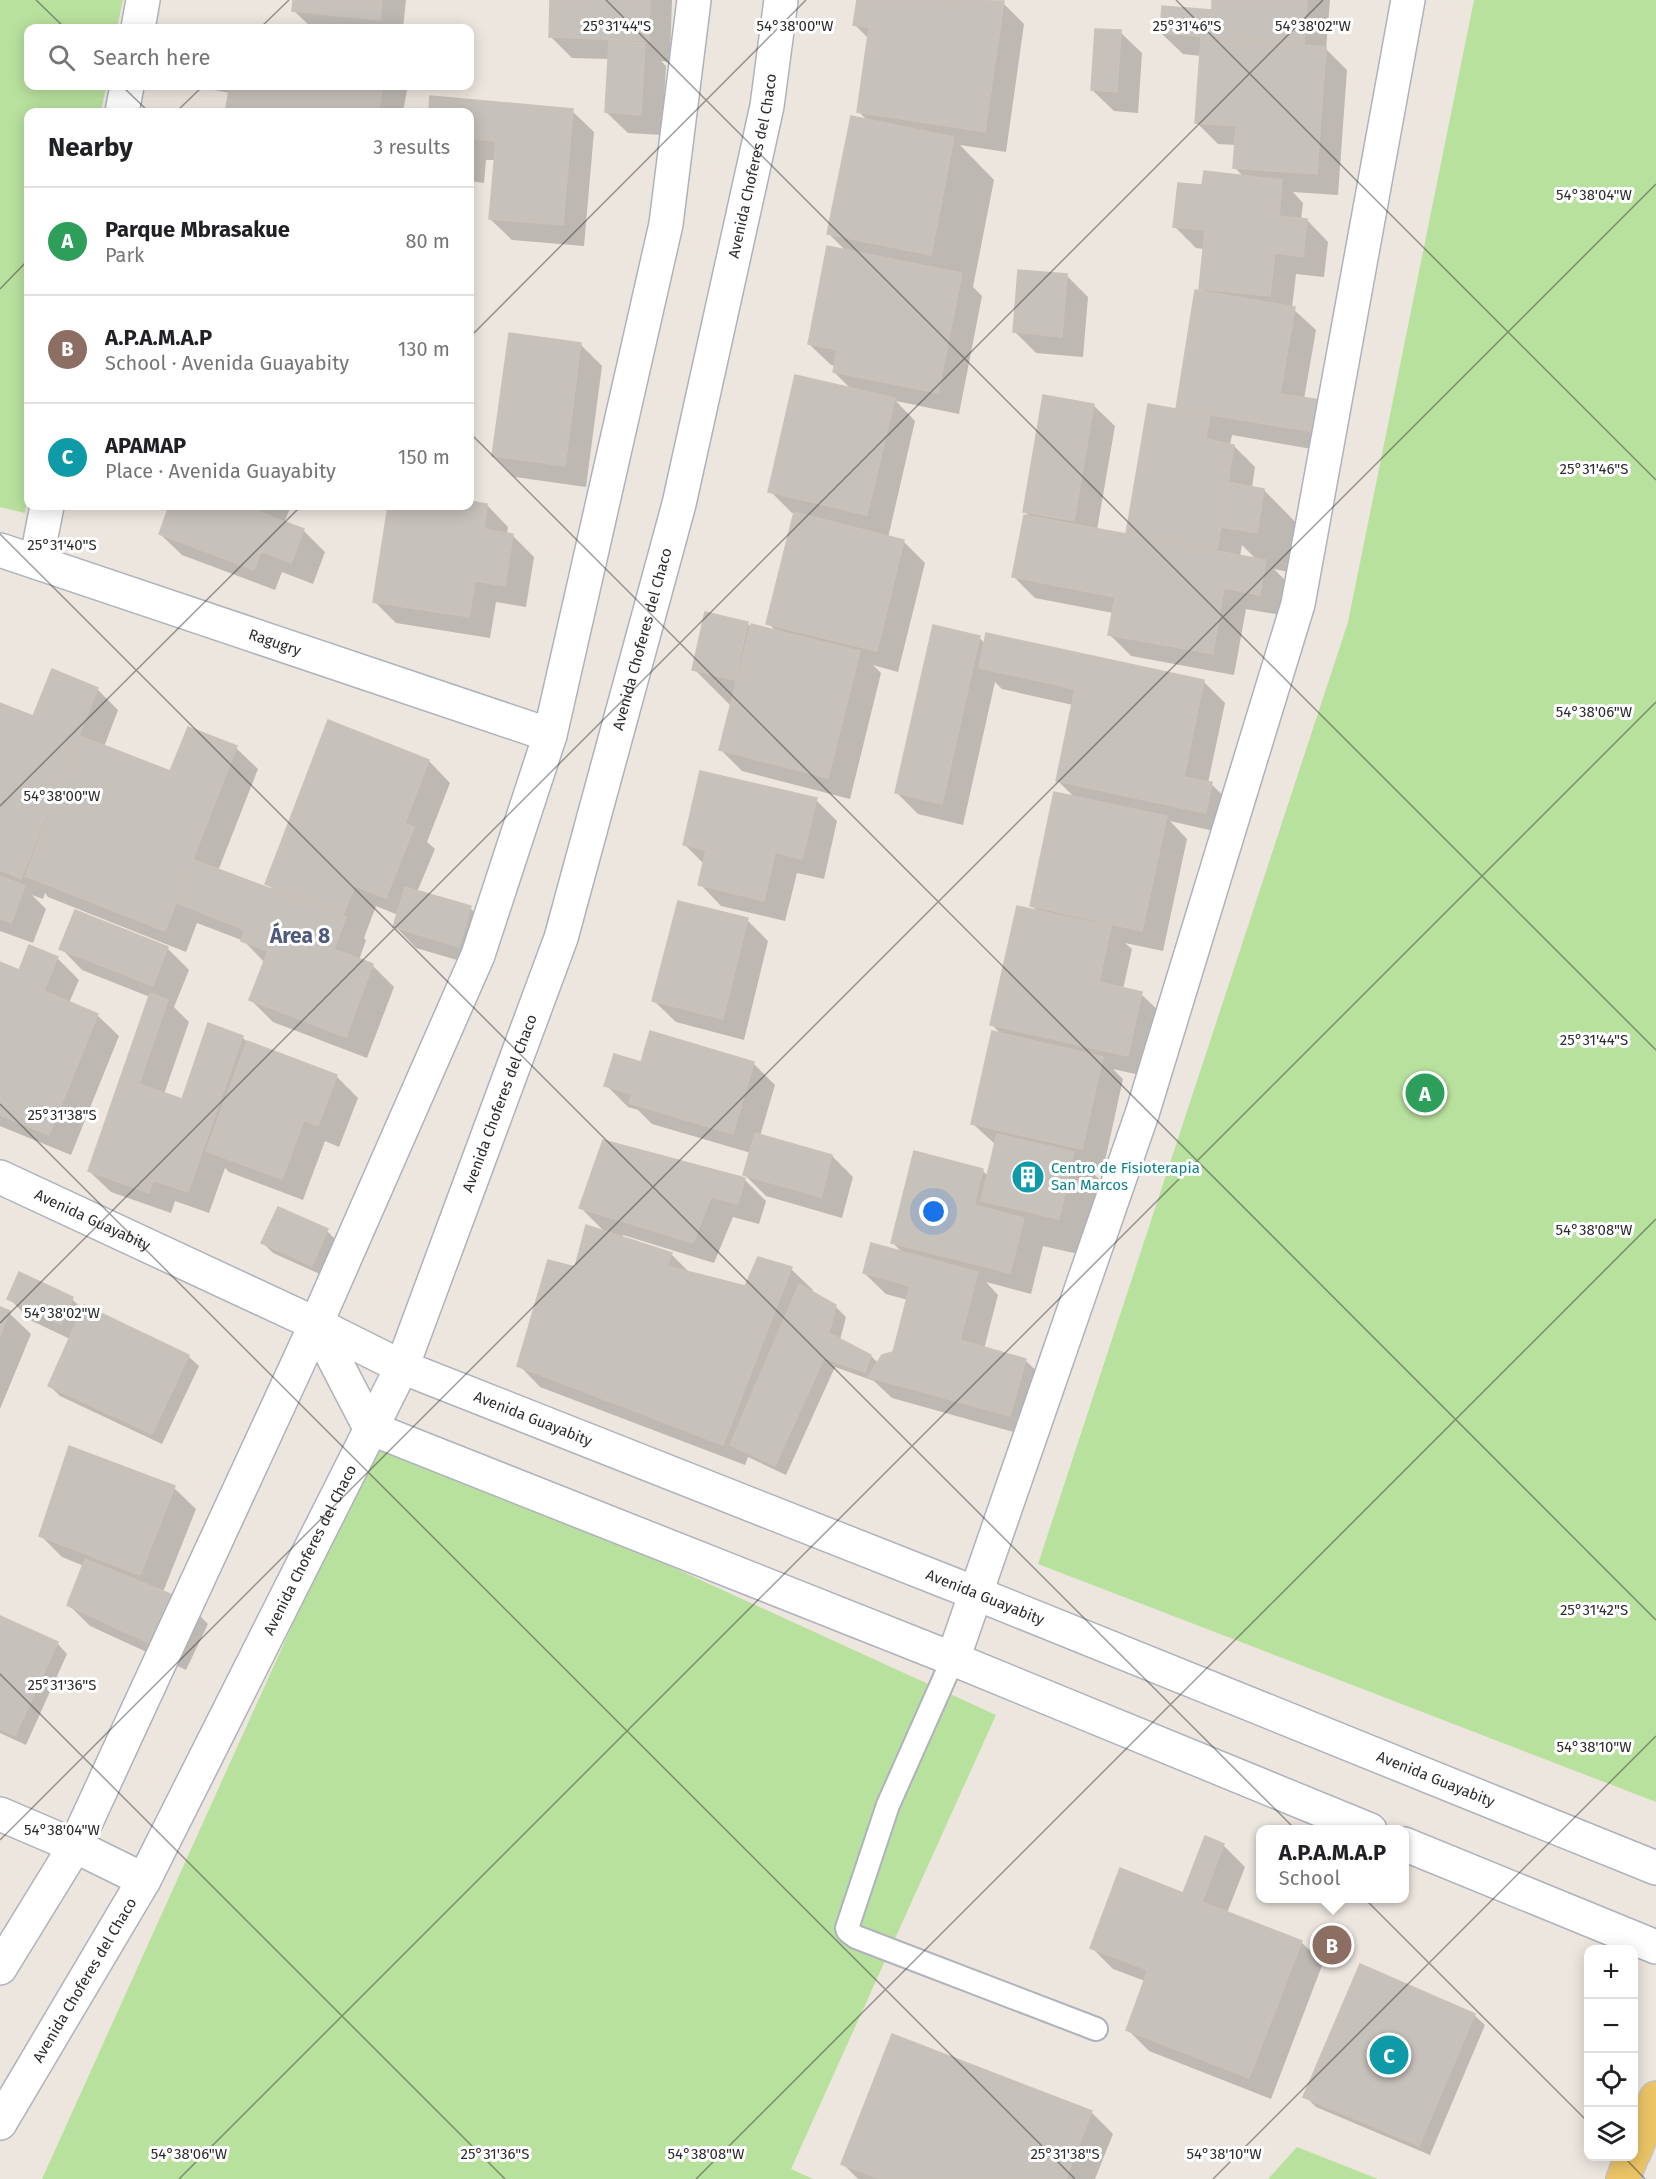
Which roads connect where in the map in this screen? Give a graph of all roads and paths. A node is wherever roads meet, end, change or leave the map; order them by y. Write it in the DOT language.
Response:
graph roads {
  1 [pos="143,0"];
  2 [pos="694,0"];
  3 [pos="781,0"];
  4 [pos="1408,0"];
  5 [pos="139,24"];
  6 [pos="126,90"];
  7 [pos="123,108"];
  8 [pos="46,510"];
  9 [pos="0,550"];
  10 [pos="36,562"];
  11 [pos="550,735"];
  12 [pos="0,1177"];
  13 [pos="316,1324"];
  14 [pos="402,1367"];
  15 [pos="370,1428"];
  16 [pos="975,1593"];
  17 [pos="953,1659"];
  18 [pos="0,1814"];
  19 [pos="1358,1825"];
  20 [pos="75,1846"];
  21 [pos="1409,1846"];
  22 [pos="1656,1868"];
  23 [pos="144,1880"];
  24 [pos="1656,1947"];
  25 [pos="0,1968"];
  26 [pos="1096,2029"];
  27 [pos="1656,2098"];
  28 [pos="0,2123"];
  29 [pos="1638,2143"];
  30 [pos="1630,2161"];
  31 [pos="1623,2179"];
  1 -- 5 [label="street"];
  2 -- 11 [label="street"];
  3 -- 14 [label="street, Avenida Choferes del Chaco"];
  4 -- 16 [label="street"];
  6 -- 7 [label="street"];
  8 -- 10 [label="street"];
  9 -- 10 [label="street, Ragugry"];
  10 -- 11 [label="street, Ragugry"];
  11 -- 13 [label="street"];
  12 -- 13 [label="street, Avenida Guayabity"];
  13 -- 14 [label="street, Avenida Guayabity"];
  13 -- 15 [label="street"];
  13 -- 20 [label="street"];
  14 -- 15 [label="street, Avenida Choferes del Chaco"];
  14 -- 16 [label="street, Avenida Guayabity"];
  15 -- 17 [label="street"];
  15 -- 23 [label="street, Avenida Choferes del Chaco"];
  16 -- 17 [label="street"];
  16 -- 22 [label="street, Avenida Guayabity"];
  17 -- 19 [label="street"];
  17 -- 26 [label="lane"];
  18 -- 20 [label="street"];
  20 -- 23 [label="street"];
  20 -- 25 [label="street"];
  21 -- 24 [label="street"];
  23 -- 28 [label="street, Avenida Choferes del Chaco"];
  27 -- 29 [label="main road"];
  30 -- 31 [label="main road"];
}
